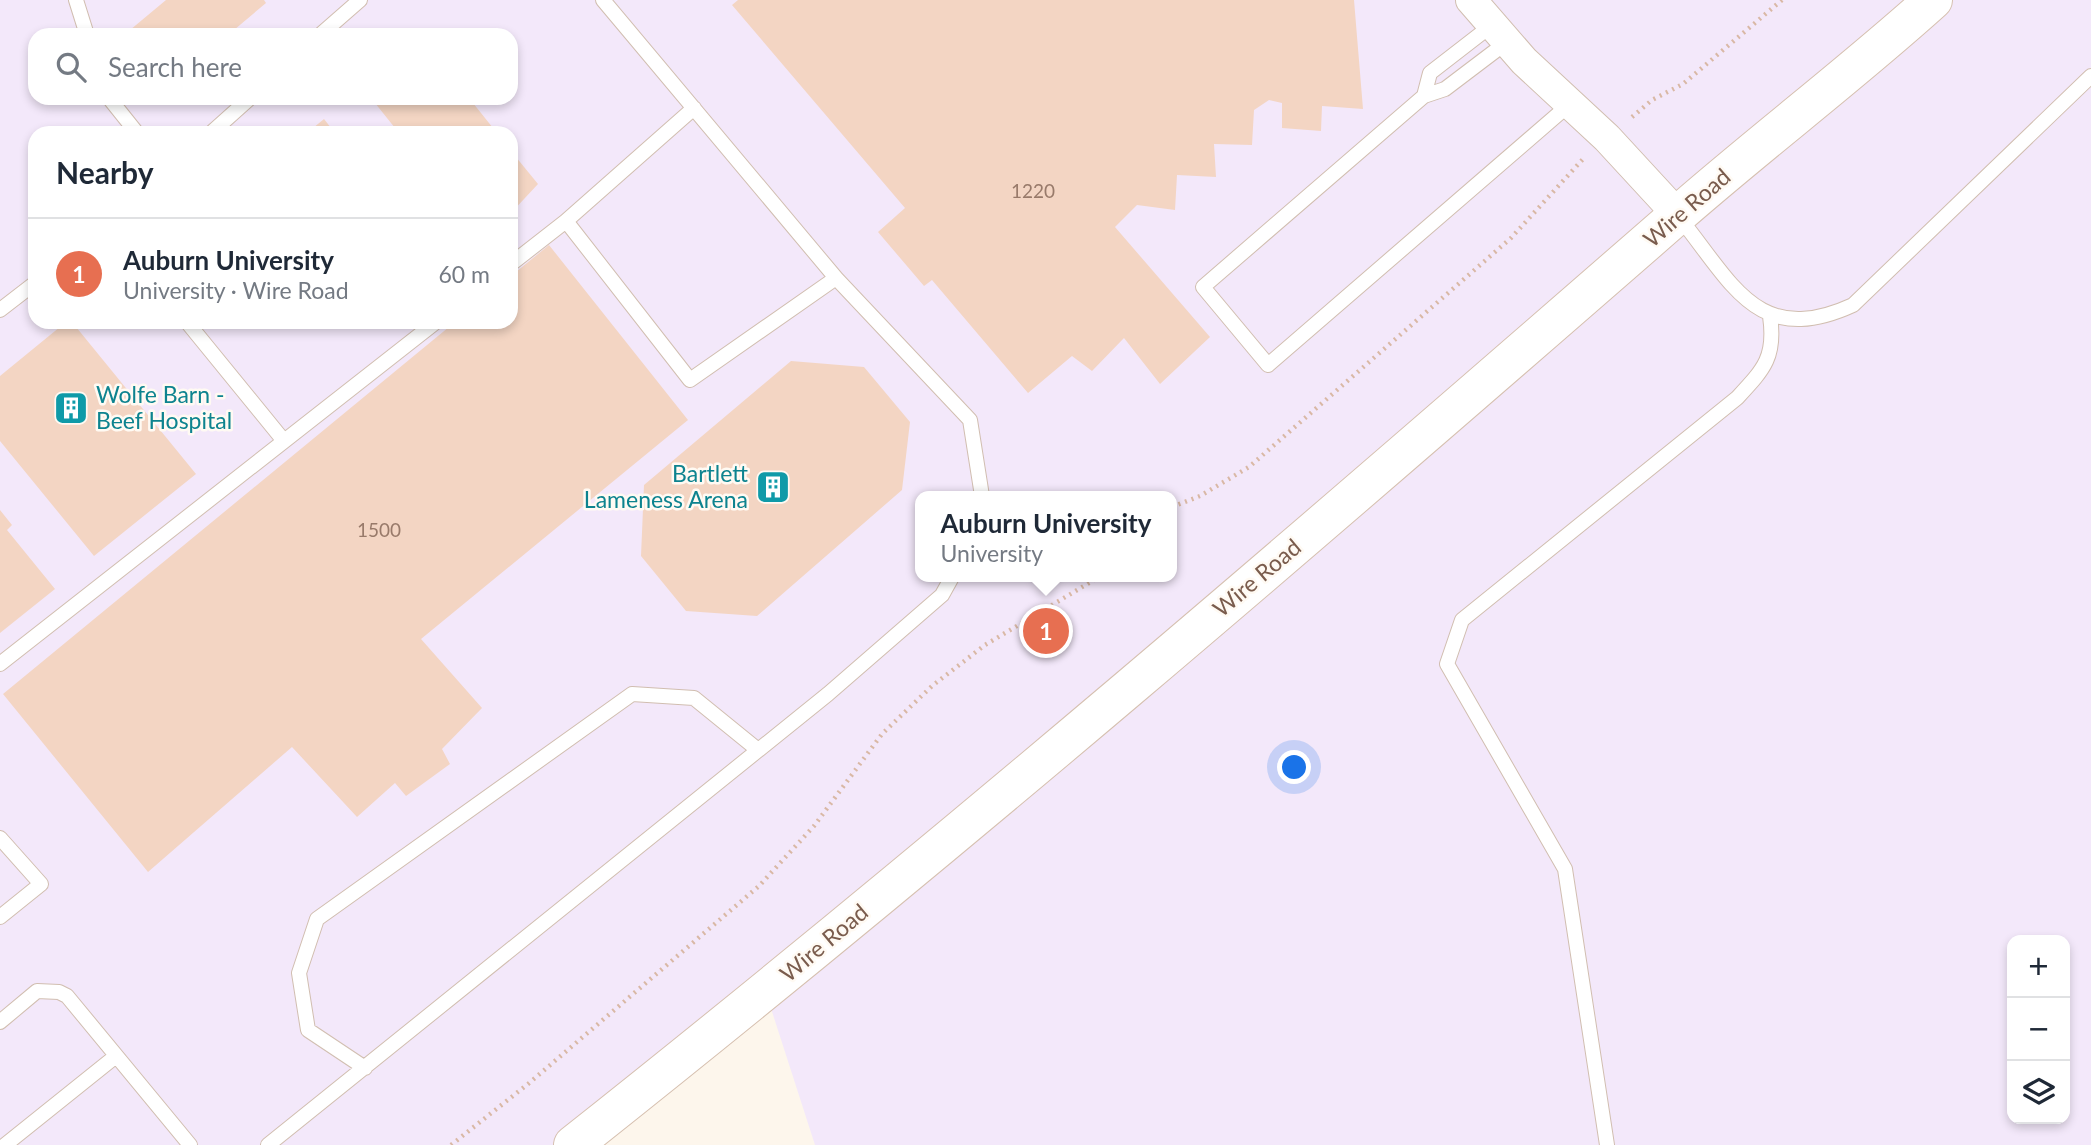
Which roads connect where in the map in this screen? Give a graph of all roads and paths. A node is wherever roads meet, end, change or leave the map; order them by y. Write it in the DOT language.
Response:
graph roads {
  1 [pos="76,0"];
  2 [pos="359,0"];
  3 [pos="603,0"];
  4 [pos="1471,0"];
  5 [pos="1782,0"];
  6 [pos="1931,2"];
  7 [pos="85,28"];
  8 [pos="328,28"];
  9 [pos="1500,34"];
  10 [pos="2091,76"];
  11 [pos="1424,96"];
  12 [pos="1571,103"];
  13 [pos="114,105"];
  14 [pos="242,105"];
  15 [pos="694,108"];
  16 [pos="1632,117"];
  17 [pos="131,126"];
  18 [pos="219,126"];
  19 [pos="1586,155"];
  20 [pos="1678,215"];
  21 [pos="566,221"];
  22 [pos="518,259"];
  23 [pos="836,278"];
  24 [pos="28,288"];
  25 [pos="0,310"];
  26 [pos="1770,316"];
  27 [pos="193,329"];
  28 [pos="427,329"];
  29 [pos="284,441"];
  30 [pos="981,491"];
  31 [pos="1177,505"];
  32 [pos="949,582"];
  33 [pos="1091,582"];
  34 [pos="0,664"];
  35 [pos="758,750"];
  36 [pos="0,838"];
  37 [pos="0,917"];
  38 [pos="0,1022"];
  39 [pos="116,1056"];
  40 [pos="365,1068"];
  41 [pos="5,1145"];
  42 [pos="190,1145"];
  43 [pos="268,1145"];
  44 [pos="451,1145"];
  45 [pos="573,1145"];
  46 [pos="1607,1145"];
  1 -- 7 [label="lane"];
  2 -- 8 [label="lane"];
  3 -- 15 [label="lane"];
  4 -- 9 [label="street"];
  5 -- 16 [label="path"];
  6 -- 20 [label="street, Wire Road"];
  9 -- 11 [label="lane"];
  9 -- 11 [label="lane"];
  9 -- 12 [label="street"];
  10 -- 26 [label="lane"];
  11 -- 12 [label="lane"];
  12 -- 20 [label="street"];
  13 -- 17 [label="lane"];
  14 -- 18 [label="lane"];
  15 -- 21 [label="lane"];
  15 -- 23 [label="lane"];
  19 -- 31 [label="path"];
  20 -- 26 [label="lane"];
  20 -- 45 [label="street, Wire Road"];
  21 -- 22 [label="lane"];
  21 -- 23 [label="lane"];
  23 -- 30 [label="lane"];
  24 -- 25 [label="lane"];
  26 -- 46 [label="lane"];
  27 -- 29 [label="lane"];
  28 -- 29 [label="lane"];
  29 -- 34 [label="lane"];
  32 -- 35 [label="lane"];
  33 -- 44 [label="path"];
  35 -- 40 [label="lane"];
  35 -- 40 [label="lane"];
  36 -- 37 [label="lane"];
  38 -- 39 [label="lane"];
  39 -- 41 [label="lane"];
  39 -- 42 [label="lane"];
  40 -- 43 [label="lane"];
}
